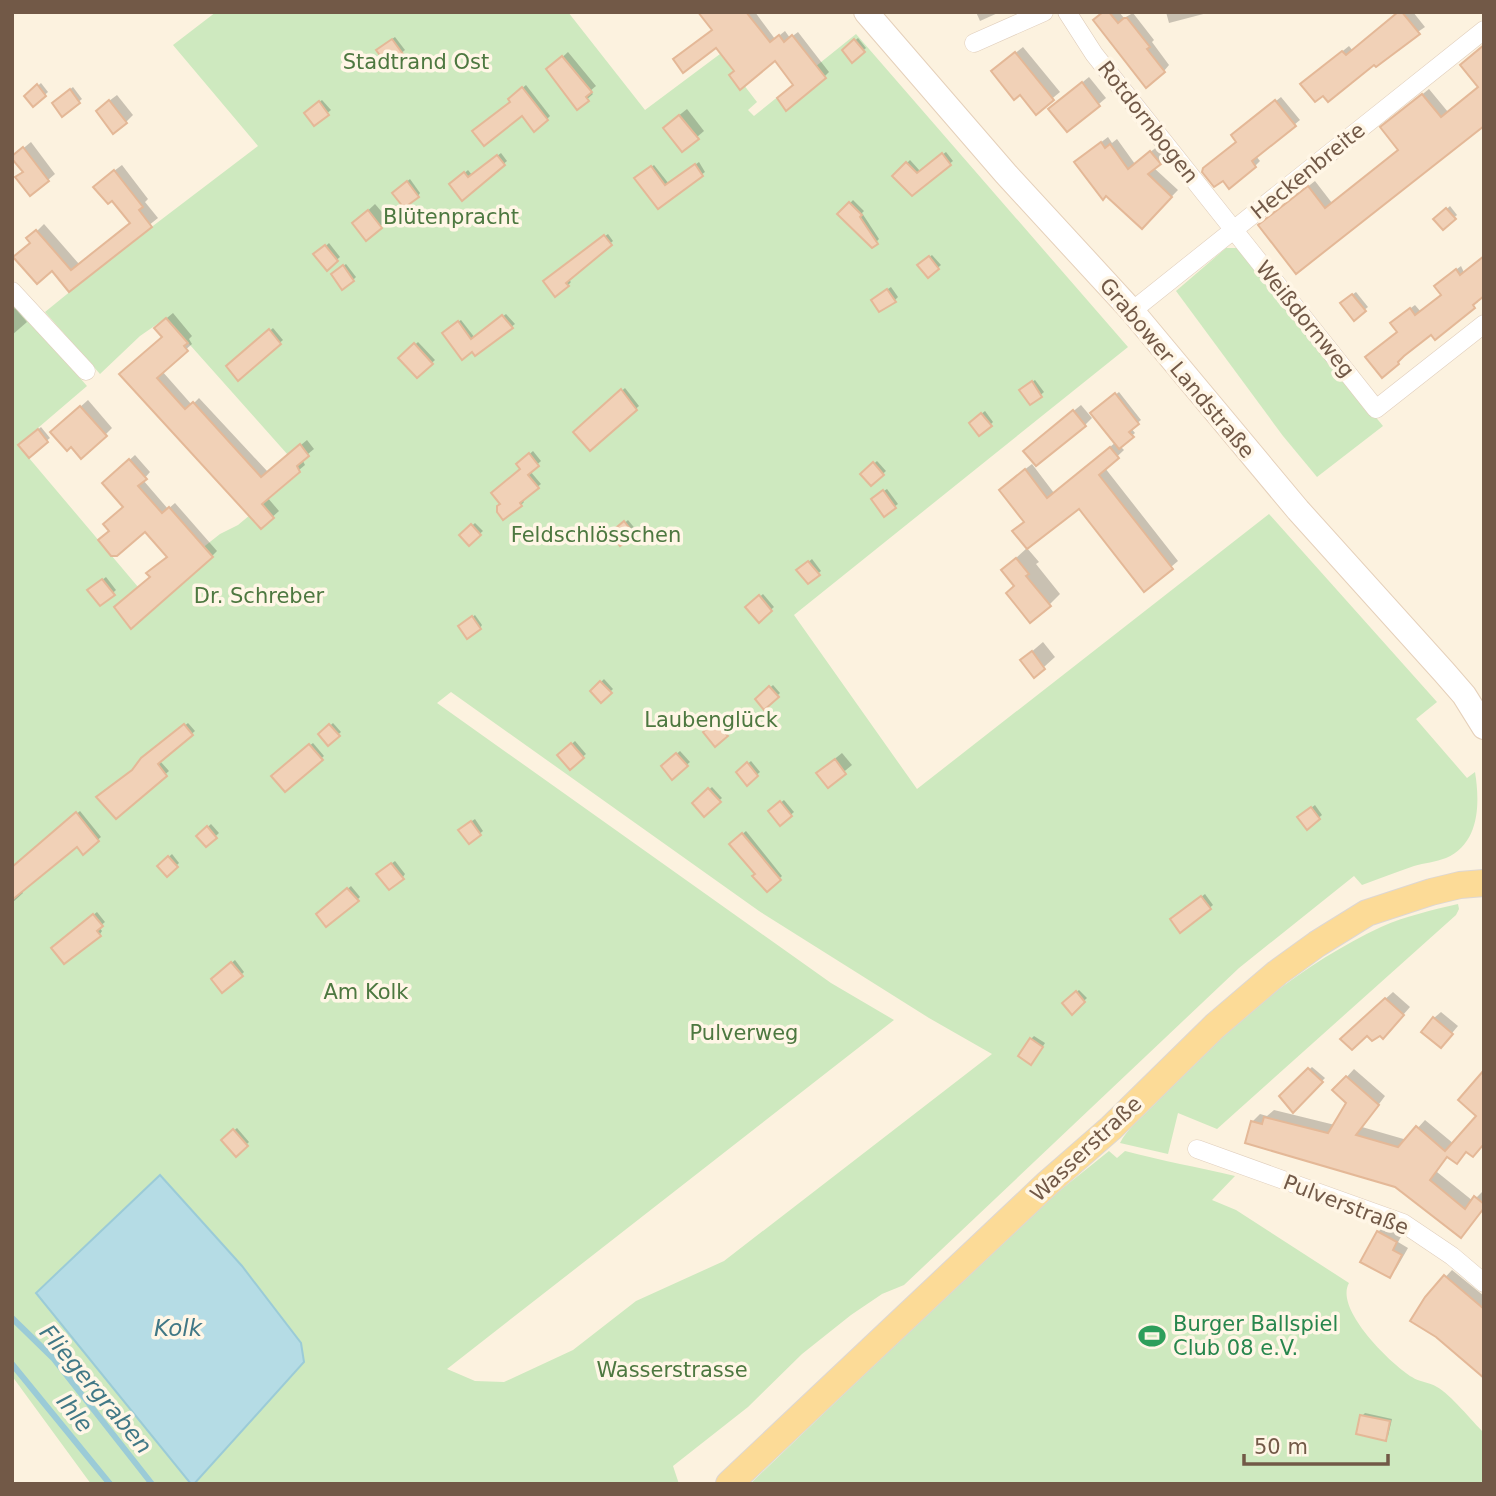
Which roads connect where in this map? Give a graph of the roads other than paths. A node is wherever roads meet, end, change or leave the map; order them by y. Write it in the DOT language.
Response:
graph roads {
  1 [pos="866,12"];
  2 [pos="1044,12"];
  3 [pos="1067,12"];
  4 [pos="1484,30"];
  5 [pos="974,43"];
  6 [pos="1233,230"];
  7 [pos="12,291"];
  8 [pos="1132,311"];
  9 [pos="1484,324"];
  10 [pos="86,371"];
  11 [pos="1484,727"];
  12 [pos="1484,883"];
  13 [pos="1197,1149"];
  14 [pos="1484,1283"];
  15 [pos="729,1484"];
  1 -- 8 [label="main road, Grabower Landstraße"];
  2 -- 5 [label="street"];
  3 -- 6 [label="street, Rotdornbogen"];
  4 -- 6 [label="street, Heckenbreite"];
  6 -- 8 [label="street, Heckenbreite"];
  6 -- 9 [label="street, Weißdornweg"];
  7 -- 10 [label="street"];
  8 -- 11 [label="main road, Grabower Landstraße"];
  12 -- 15 [label="main road, Wasserstraße"];
  13 -- 14 [label="street, Pulverstraße"];
}
